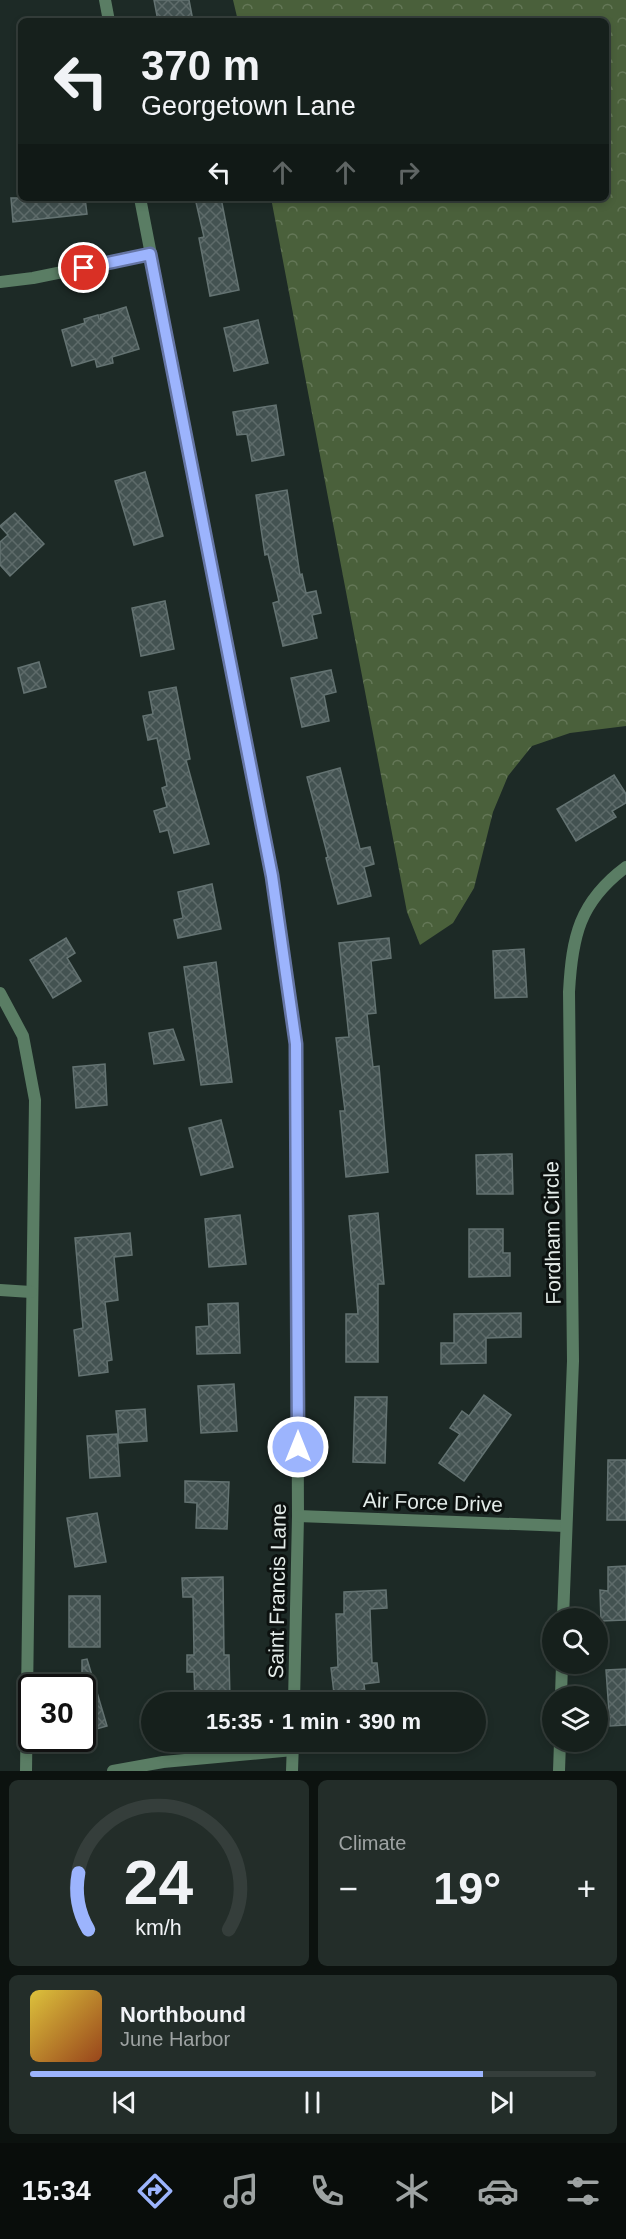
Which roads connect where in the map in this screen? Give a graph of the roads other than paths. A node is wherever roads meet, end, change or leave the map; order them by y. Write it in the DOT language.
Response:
graph roads {
  1 [pos="105,0"];
  2 [pos="108,18"];
  3 [pos="141,201"];
  4 [pos="150,254"];
  5 [pos="0,282"];
  6 [pos="626,867"];
  7 [pos="0,993"];
  8 [pos="0,1290"];
  9 [pos="31,1292"];
  10 [pos="298,1516"];
  11 [pos="566,1526"];
  12 [pos="563,1608"];
  13 [pos="294,1692"];
  14 [pos="244,1752"];
  15 [pos="293,1752"];
  16 [pos="560,1752"];
  17 [pos="26,1771"];
  18 [pos="112,1771"];
  19 [pos="292,1771"];
  20 [pos="559,1771"];
  1 -- 2 [label="street"];
  3 -- 4 [label="street, Saint Francis Lane"];
  4 -- 5 [label="street"];
  4 -- 10 [label="street, Saint Francis Lane"];
  6 -- 11 [label="street, Fordham Circle"];
  7 -- 9 [label="street"];
  8 -- 9 [label="street"];
  9 -- 17 [label="street"];
  10 -- 11 [label="street, Air Force Drive"];
  10 -- 13 [label="street, Saint Francis Lane"];
  11 -- 12 [label="street, Fordham Circle"];
  14 -- 18 [label="street"];
  15 -- 19 [label="street"];
  16 -- 20 [label="street"];
}
